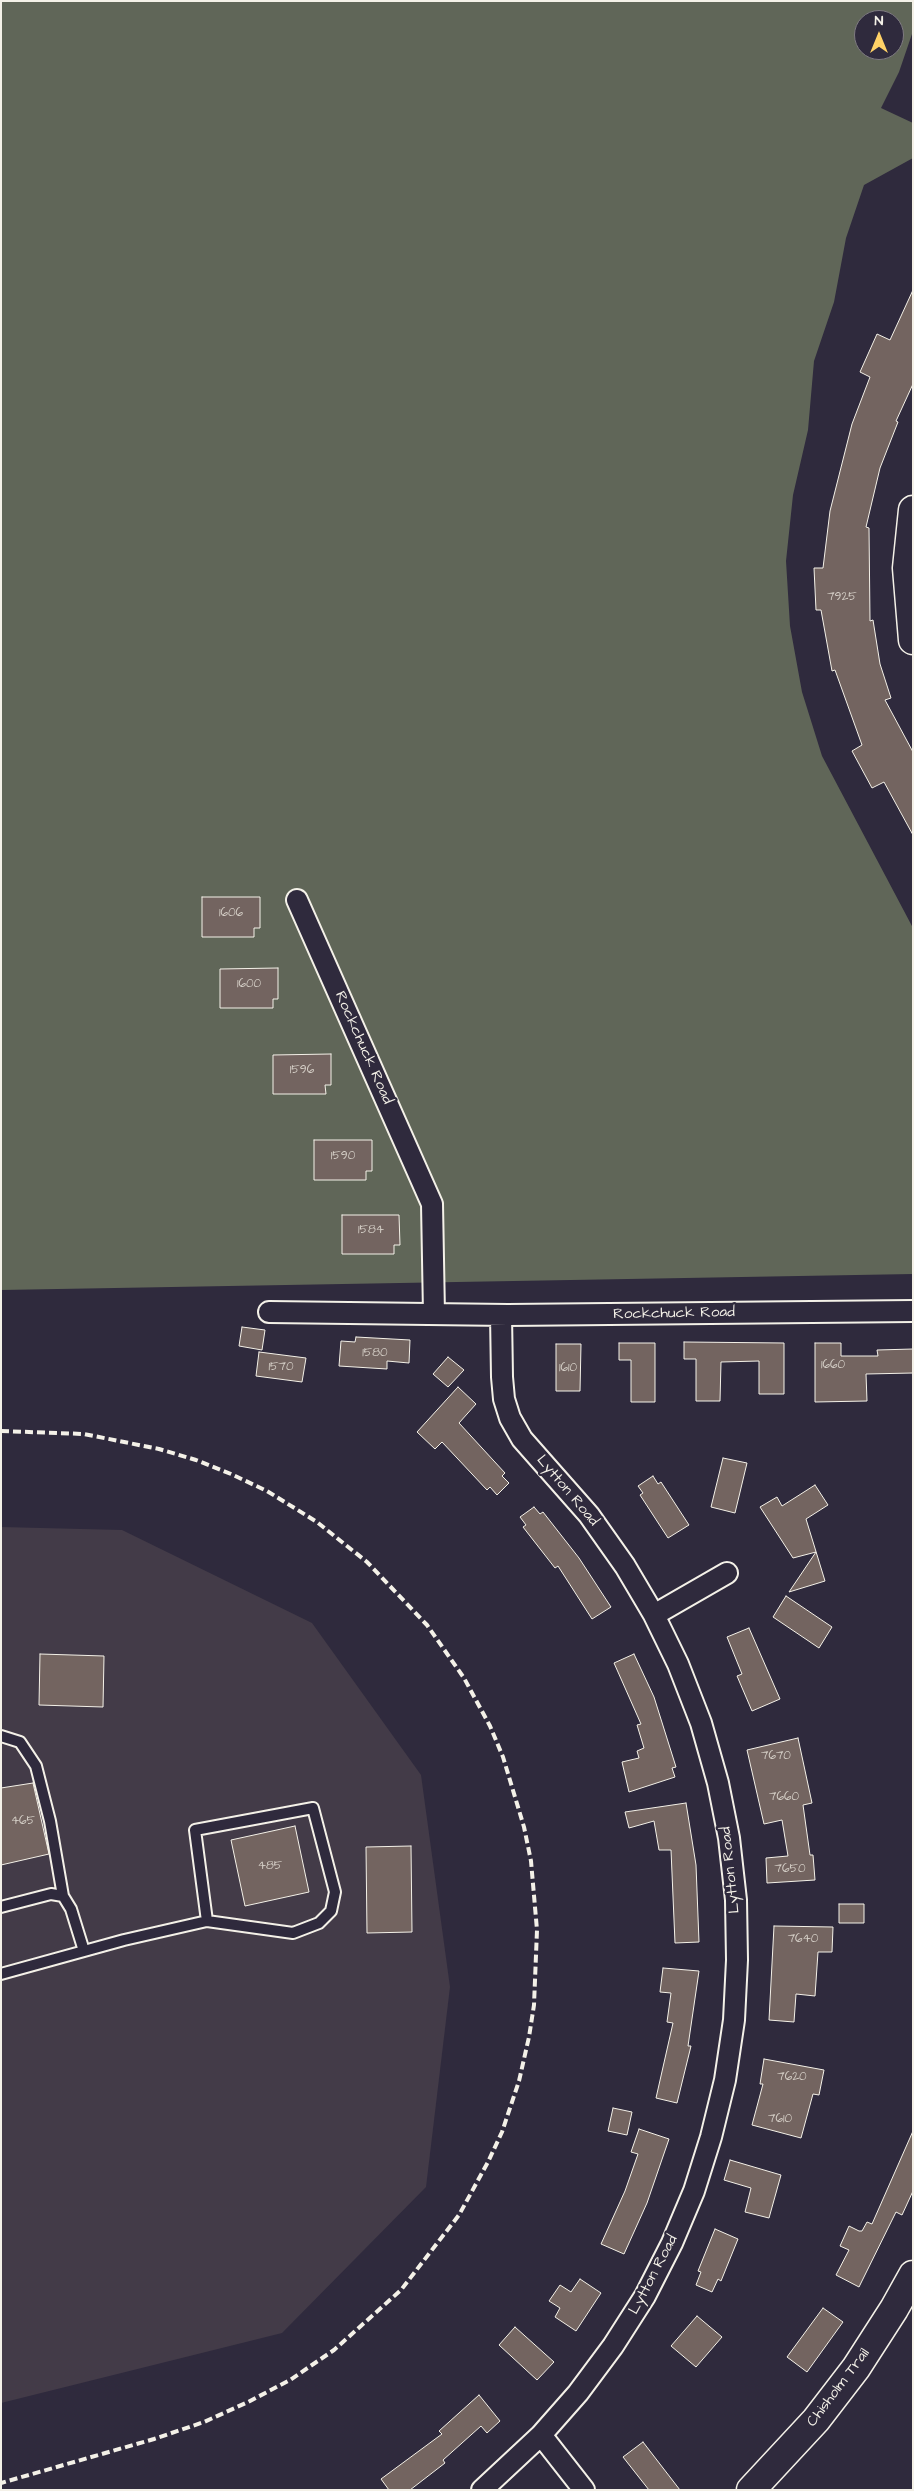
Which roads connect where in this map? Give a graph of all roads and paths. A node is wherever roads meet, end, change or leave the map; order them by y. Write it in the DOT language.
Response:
graph roads {
  1 [pos="913,510"];
  2 [pos="913,640"];
  3 [pos="297,900"];
  4 [pos="913,1311"];
  5 [pos="269,1312"];
  6 [pos="434,1314"];
  7 [pos="501,1315"];
  8 [pos="727,1573"];
  9 [pos="654,1615"];
  10 [pos="1,1736"];
  11 [pos="64,1896"];
  12 [pos="1,1906"];
  13 [pos="207,1921"];
  14 [pos="84,1951"];
  15 [pos="1,1974"];
  16 [pos="913,2275"];
  17 [pos="541,2435"];
  18 [pos="482,2490"];
  19 [pos="584,2490"];
  20 [pos="751,2490"];
  1 -- 2 [label="street"];
  3 -- 6 [label="street, Rockchuck Road"];
  4 -- 7 [label="street, Rockchuck Road"];
  5 -- 6 [label="street, Rockchuck Road"];
  6 -- 7 [label="street, Rockchuck Road"];
  7 -- 9 [label="street, Lytton Road"];
  8 -- 9 [label="street"];
  9 -- 17 [label="street, Lytton Road"];
  10 -- 11 [label="lane"];
  11 -- 12 [label="lane"];
  11 -- 14 [label="lane"];
  13 -- 13 [label="lane"];
  13 -- 14 [label="lane"];
  14 -- 15 [label="lane"];
  16 -- 20 [label="street, Chisholm Trail"];
  17 -- 18 [label="street, Lytton Road"];
  17 -- 19 [label="street"];
}
